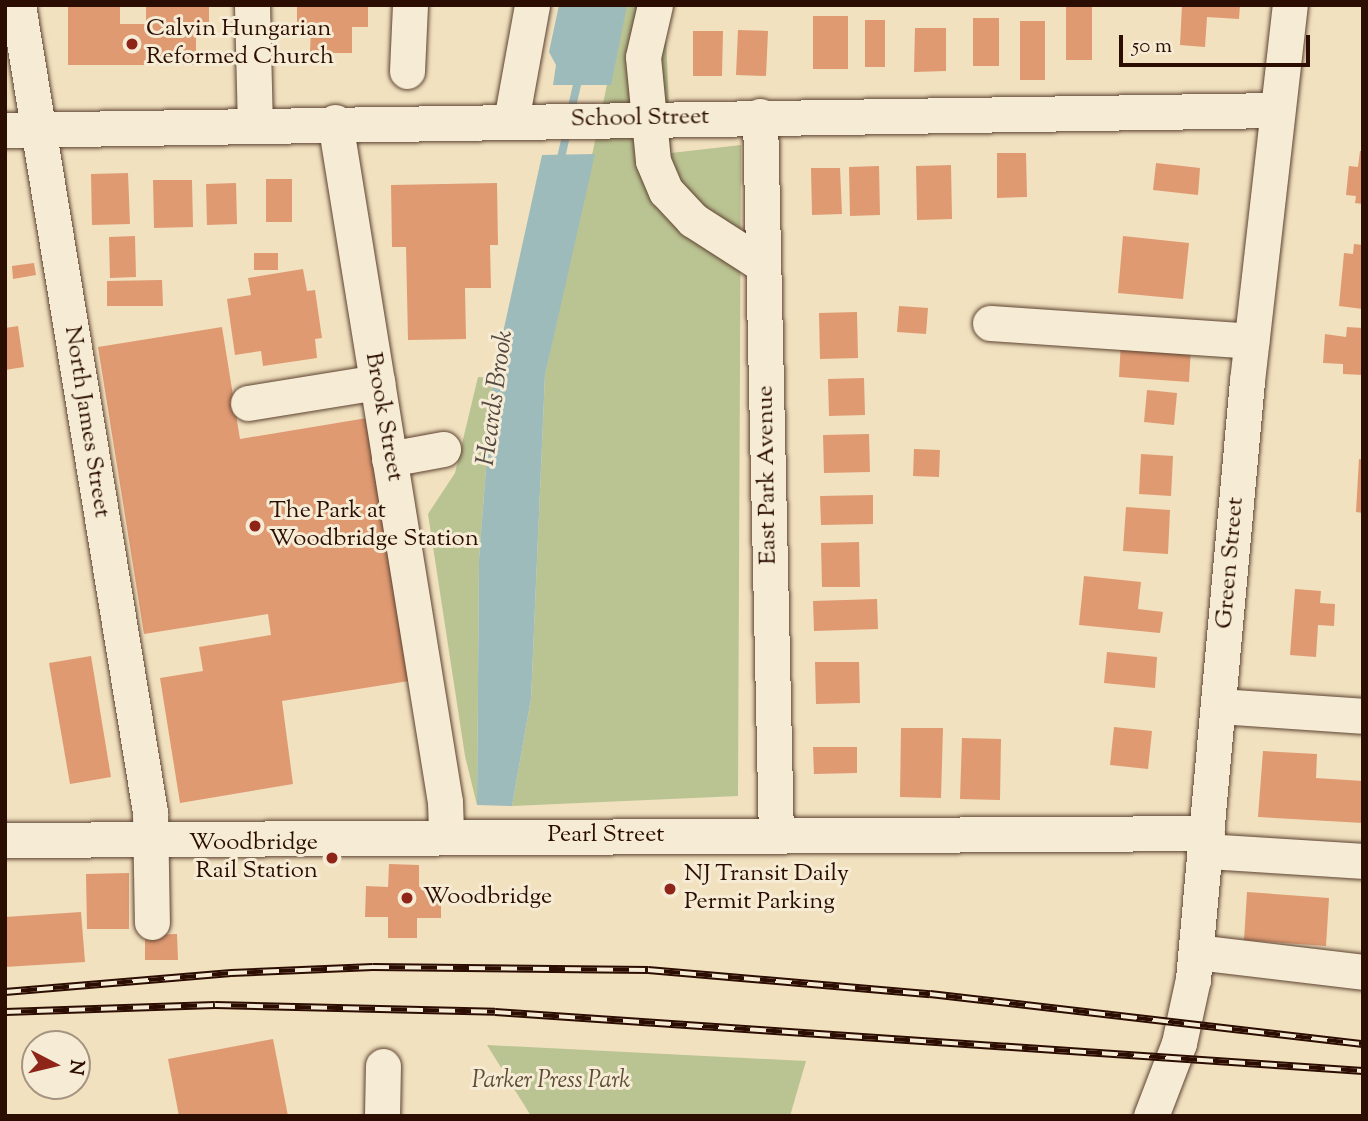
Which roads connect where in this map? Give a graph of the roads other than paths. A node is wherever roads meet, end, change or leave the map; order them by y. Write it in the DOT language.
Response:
graph roads {
  1 [pos="18,5"];
  2 [pos="253,5"];
  3 [pos="410,5"];
  4 [pos="532,5"];
  5 [pos="655,5"];
  6 [pos="1290,5"];
  7 [pos="407,71"];
  8 [pos="1276,110"];
  9 [pos="760,116"];
  10 [pos="646,119"];
  11 [pos="527,121"];
  12 [pos="335,122"];
  13 [pos="255,125"];
  14 [pos="22,130"];
  15 [pos="763,265"];
  16 [pos="990,323"];
  17 [pos="1251,341"];
  18 [pos="377,382"];
  19 [pos="248,402"];
  20 [pos="443,449"];
  21 [pos="389,459"];
  22 [pos="1218,706"];
  23 [pos="1363,716"];
  24 [pos="776,835"];
  25 [pos="446,837"];
  26 [pos="151,839"];
  27 [pos="5,840"];
  28 [pos="1207,842"];
  29 [pos="1363,861"];
  30 [pos="152,922"];
  31 [pos="1196,952"];
  32 [pos="1363,972"];
  33 [pos="383,1066"];
  34 [pos="382,1116"];
  35 [pos="1151,1116"];
  1 -- 14 [label="street, North James Street"];
  2 -- 13 [label="street"];
  3 -- 7 [label="street"];
  4 -- 11 [label="street"];
  5 -- 10 [label="street"];
  6 -- 8 [label="street, Green Street"];
  8 -- 9 [label="street, School Street"];
  8 -- 17 [label="street, Green Street"];
  9 -- 10 [label="street, School Street"];
  9 -- 15 [label="street, East Park Avenue"];
  10 -- 11 [label="street, School Street"];
  10 -- 15 [label="street"];
  11 -- 12 [label="street, School Street"];
  12 -- 13 [label="street, School Street"];
  12 -- 18 [label="street, Brook Street"];
  13 -- 14 [label="street, School Street"];
  14 -- 26 [label="street, North James Street"];
  15 -- 24 [label="street, East Park Avenue"];
  16 -- 17 [label="street"];
  17 -- 22 [label="street, Green Street"];
  18 -- 19 [label="street"];
  18 -- 21 [label="street, Brook Street"];
  20 -- 21 [label="street"];
  21 -- 25 [label="street, Brook Street"];
  22 -- 23 [label="street"];
  22 -- 28 [label="street, Green Street"];
  24 -- 25 [label="street, Pearl Street"];
  24 -- 28 [label="street, Pearl Street"];
  25 -- 26 [label="street, Pearl Street"];
  26 -- 27 [label="street, Pearl Street"];
  26 -- 30 [label="street, North James Street"];
  28 -- 29 [label="street, Pearl Street"];
  28 -- 31 [label="street, Green Street"];
  31 -- 32 [label="street"];
  31 -- 35 [label="street, Green Street"];
  33 -- 34 [label="street"];
}
